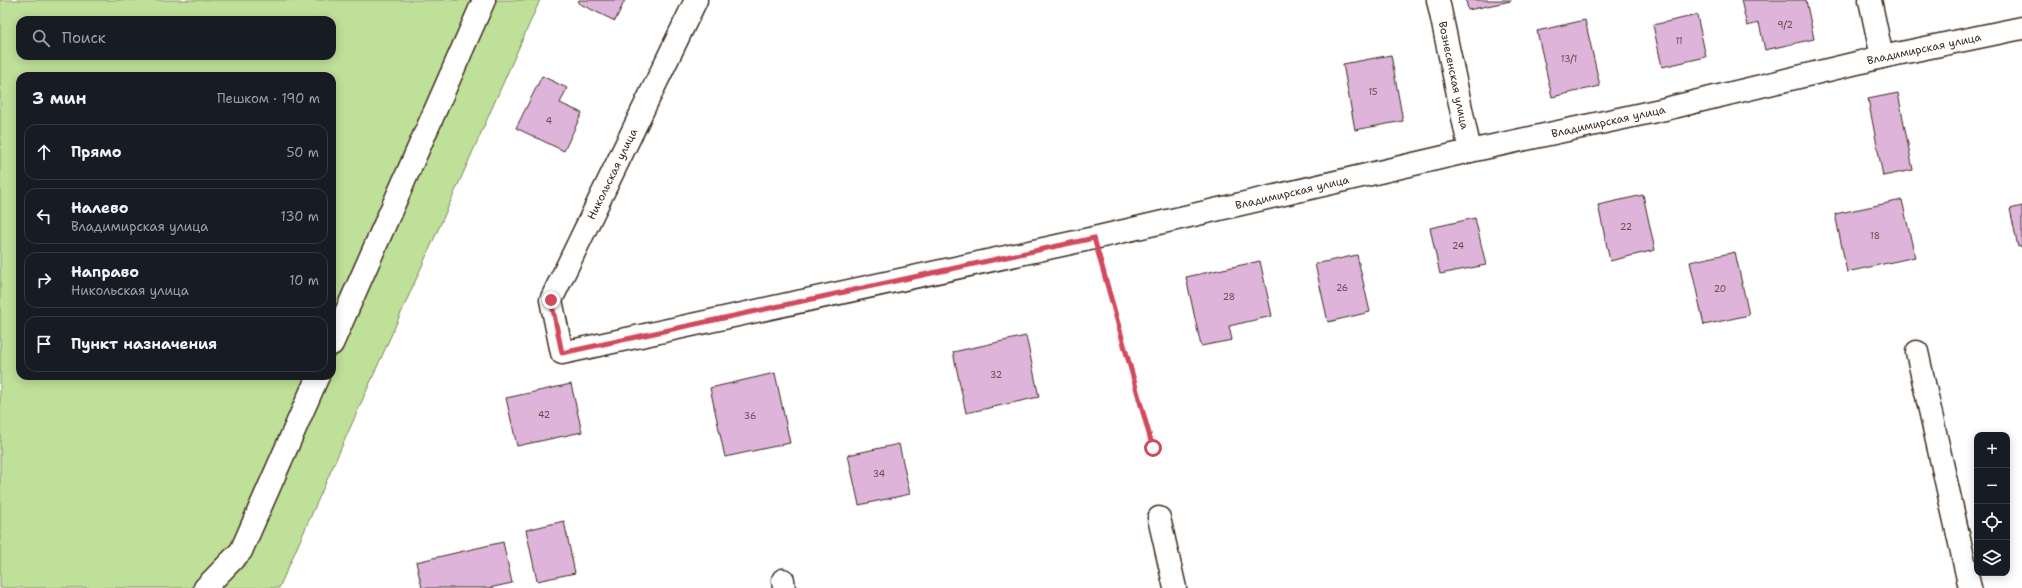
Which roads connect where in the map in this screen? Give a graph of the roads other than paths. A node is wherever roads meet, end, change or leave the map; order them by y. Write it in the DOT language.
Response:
graph roads {
  1 [pos="484,0"];
  2 [pos="696,0"];
  3 [pos="1438,0"];
  4 [pos="1870,0"];
  5 [pos="2022,28"];
  6 [pos="1882,56"];
  7 [pos="1470,152"];
  8 [pos="336,335"];
  9 [pos="1917,352"];
  10 [pos="562,353"];
  11 [pos="316,380"];
  12 [pos="1159,518"];
  13 [pos="205,588"];
  14 [pos="1175,588"];
  15 [pos="1970,588"];
  1 -- 8 [label="street"];
  2 -- 10 [label="street, Никольская улица"];
  3 -- 7 [label="street, Вознесенская улица"];
  4 -- 6 [label="street"];
  5 -- 6 [label="street, Владимирская улица"];
  6 -- 7 [label="street, Владимирская улица"];
  7 -- 10 [label="street, Владимирская улица"];
  9 -- 15 [label="street"];
  11 -- 13 [label="street"];
  12 -- 14 [label="street"];
}
